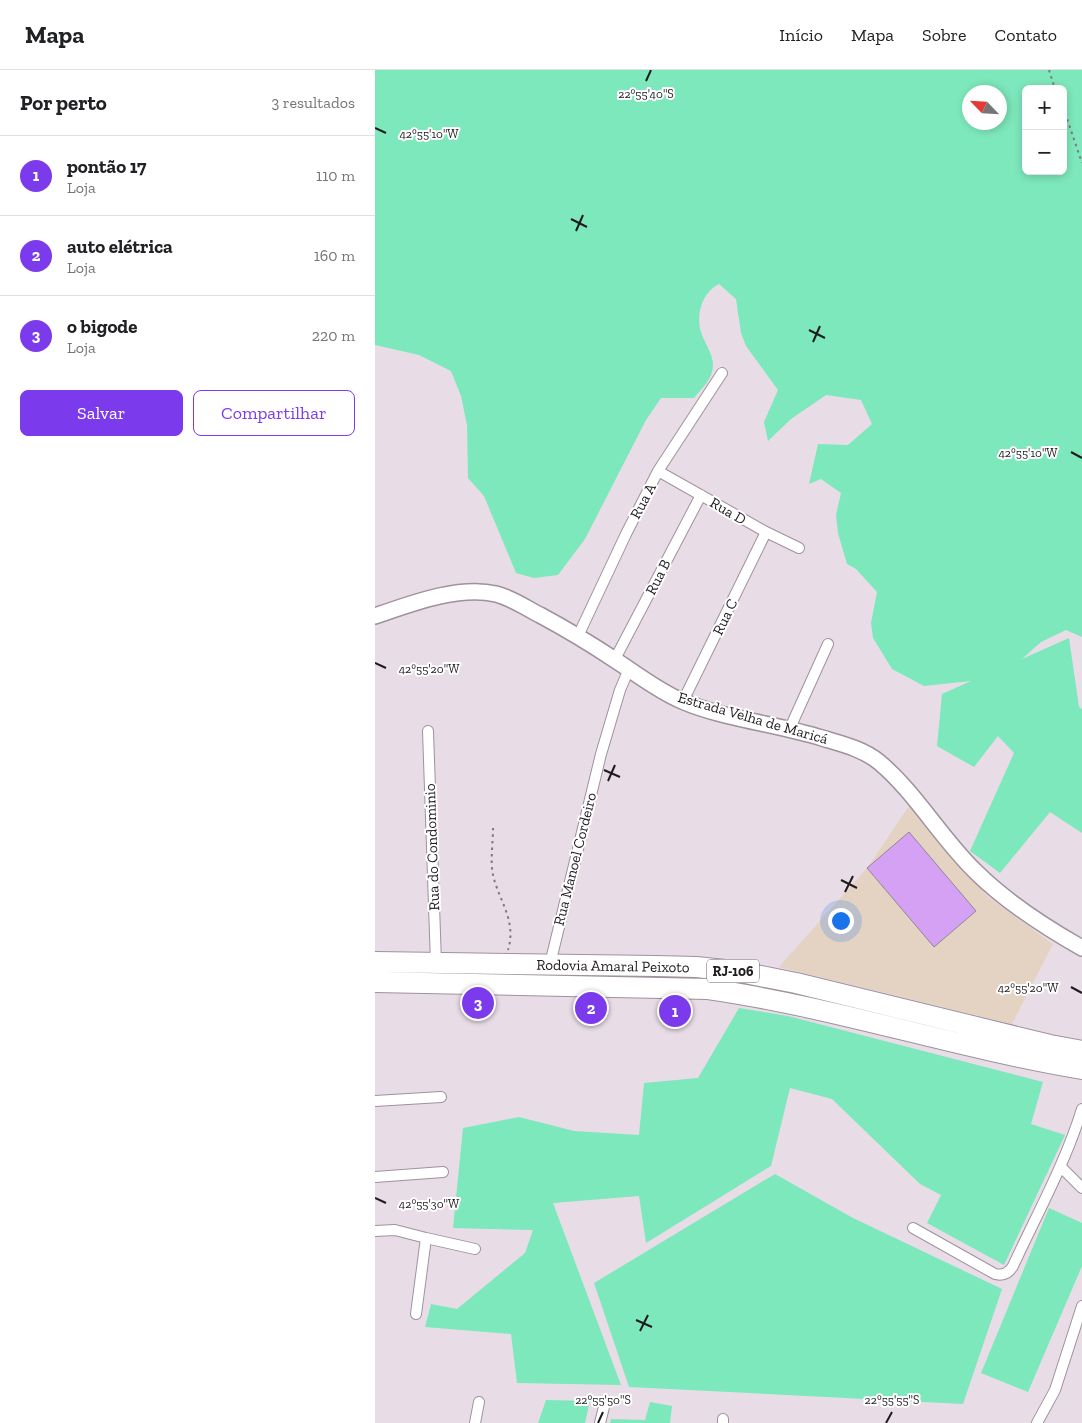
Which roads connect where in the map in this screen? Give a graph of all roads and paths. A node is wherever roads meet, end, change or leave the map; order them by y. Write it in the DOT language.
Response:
graph roads {
  1 [pos="1049,70"];
  2 [pos="1054,85"];
  3 [pos="1067,119"];
  4 [pos="1082,163"];
  5 [pos="722,373"];
  6 [pos="658,471"];
  7 [pos="701,494"];
  8 [pos="766,532"];
  9 [pos="799,548"];
  10 [pos="375,616"];
  11 [pos="578,636"];
  12 [pos="828,644"];
  13 [pos="615,660"];
  14 [pos="629,669"];
  15 [pos="683,702"];
  16 [pos="790,728"];
  17 [pos="428,731"];
  18 [pos="493,828"];
  19 [pos="1082,948"];
  20 [pos="375,962"];
  21 [pos="437,963"];
  22 [pos="503,964"];
  23 [pos="550,964"];
  24 [pos="375,982"];
  25 [pos="1082,1051"];
  26 [pos="1082,1069"];
  27 [pos="441,1096"];
  28 [pos="375,1101"];
  29 [pos="1082,1109"];
  30 [pos="1061,1167"];
  31 [pos="443,1172"];
  32 [pos="375,1176"];
  33 [pos="1082,1188"];
  34 [pos="913,1228"];
  35 [pos="375,1231"];
  36 [pos="426,1238"];
  37 [pos="475,1249"];
  38 [pos="1082,1306"];
  39 [pos="416,1314"];
  40 [pos="479,1402"];
  41 [pos="605,1403"];
  42 [pos="475,1423"];
  43 [pos="601,1423"];
  44 [pos="1037,1423"];
  1 -- 2 [label="path"];
  3 -- 4 [label="path"];
  5 -- 6 [label="street, Rua A"];
  6 -- 7 [label="street, Rua D"];
  6 -- 11 [label="street, Rua A"];
  7 -- 8 [label="street, Rua D"];
  7 -- 13 [label="street, Rua B"];
  8 -- 9 [label="street, Rua D"];
  8 -- 15 [label="street, Rua C"];
  10 -- 11 [label="street, Estrada Velha de Maricá"];
  11 -- 13 [label="street, Estrada Velha de Maricá"];
  12 -- 16 [label="street"];
  13 -- 14 [label="street, Estrada Velha de Maricá"];
  14 -- 15 [label="street, Estrada Velha de Maricá"];
  14 -- 23 [label="street, Rua Manoel Cordeiro"];
  15 -- 16 [label="street, Estrada Velha de Maricá"];
  16 -- 19 [label="street, Estrada Velha de Maricá"];
  17 -- 21 [label="street, Rua do Condominio"];
  18 -- 22 [label="path"];
  20 -- 21 [label="highway, Rodovia Amaral Peixoto / RJ-106"];
  21 -- 22 [label="highway, Rodovia Amaral Peixoto / RJ-106"];
  22 -- 23 [label="highway, Rodovia Amaral Peixoto / RJ-106"];
  23 -- 25 [label="highway, Rodovia Amaral Peixoto / RJ-106"];
  24 -- 26 [label="highway, Rodovia Amaral Peixoto / RJ-106"];
  27 -- 28 [label="street"];
  29 -- 30 [label="street"];
  30 -- 33 [label="street"];
  30 -- 34 [label="street"];
  31 -- 32 [label="street"];
  35 -- 36 [label="street"];
  36 -- 37 [label="street"];
  36 -- 39 [label="street"];
  38 -- 44 [label="street"];
  40 -- 42 [label="street"];
  41 -- 43 [label="street"];
}
